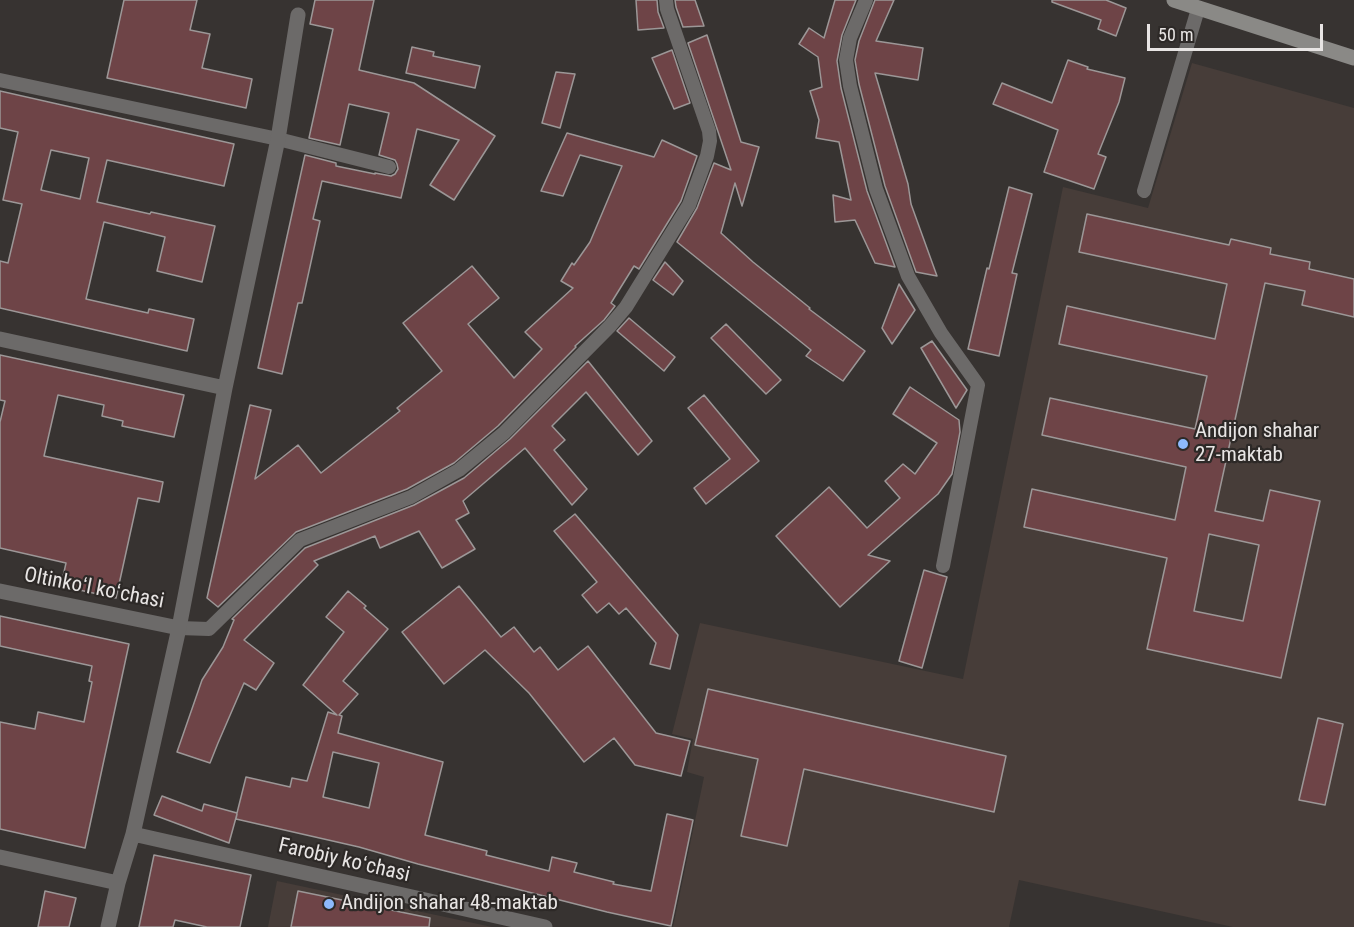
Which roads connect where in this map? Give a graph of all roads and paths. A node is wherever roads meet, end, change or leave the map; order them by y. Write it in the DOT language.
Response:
graph roads {
  1 [pos="666,0"];
  2 [pos="866,0"];
  3 [pos="1174,0"];
  4 [pos="1198,9"];
  5 [pos="298,15"];
  6 [pos="1354,58"];
  7 [pos="0,80"];
  8 [pos="278,140"];
  9 [pos="389,167"];
  10 [pos="1144,190"];
  11 [pos="0,339"];
  12 [pos="225,388"];
  13 [pos="943,566"];
  14 [pos="0,591"];
  15 [pos="179,628"];
  16 [pos="133,834"];
  17 [pos="0,857"];
  18 [pos="118,883"];
  19 [pos="108,927"];
  20 [pos="545,927"];
  1 -- 15 [label="lane"];
  2 -- 13 [label="lane"];
  3 -- 4 [label="main road"];
  4 -- 6 [label="main road"];
  4 -- 10 [label="lane"];
  5 -- 8 [label="street"];
  7 -- 8 [label="lane"];
  8 -- 9 [label="lane"];
  8 -- 12 [label="street"];
  11 -- 12 [label="street"];
  12 -- 15 [label="street"];
  14 -- 15 [label="street, Oltinkoʻl koʻchasi"];
  15 -- 16 [label="street"];
  16 -- 18 [label="street"];
  16 -- 20 [label="street, Farobiy koʻchasi"];
  17 -- 18 [label="street"];
  18 -- 19 [label="street"];
}
